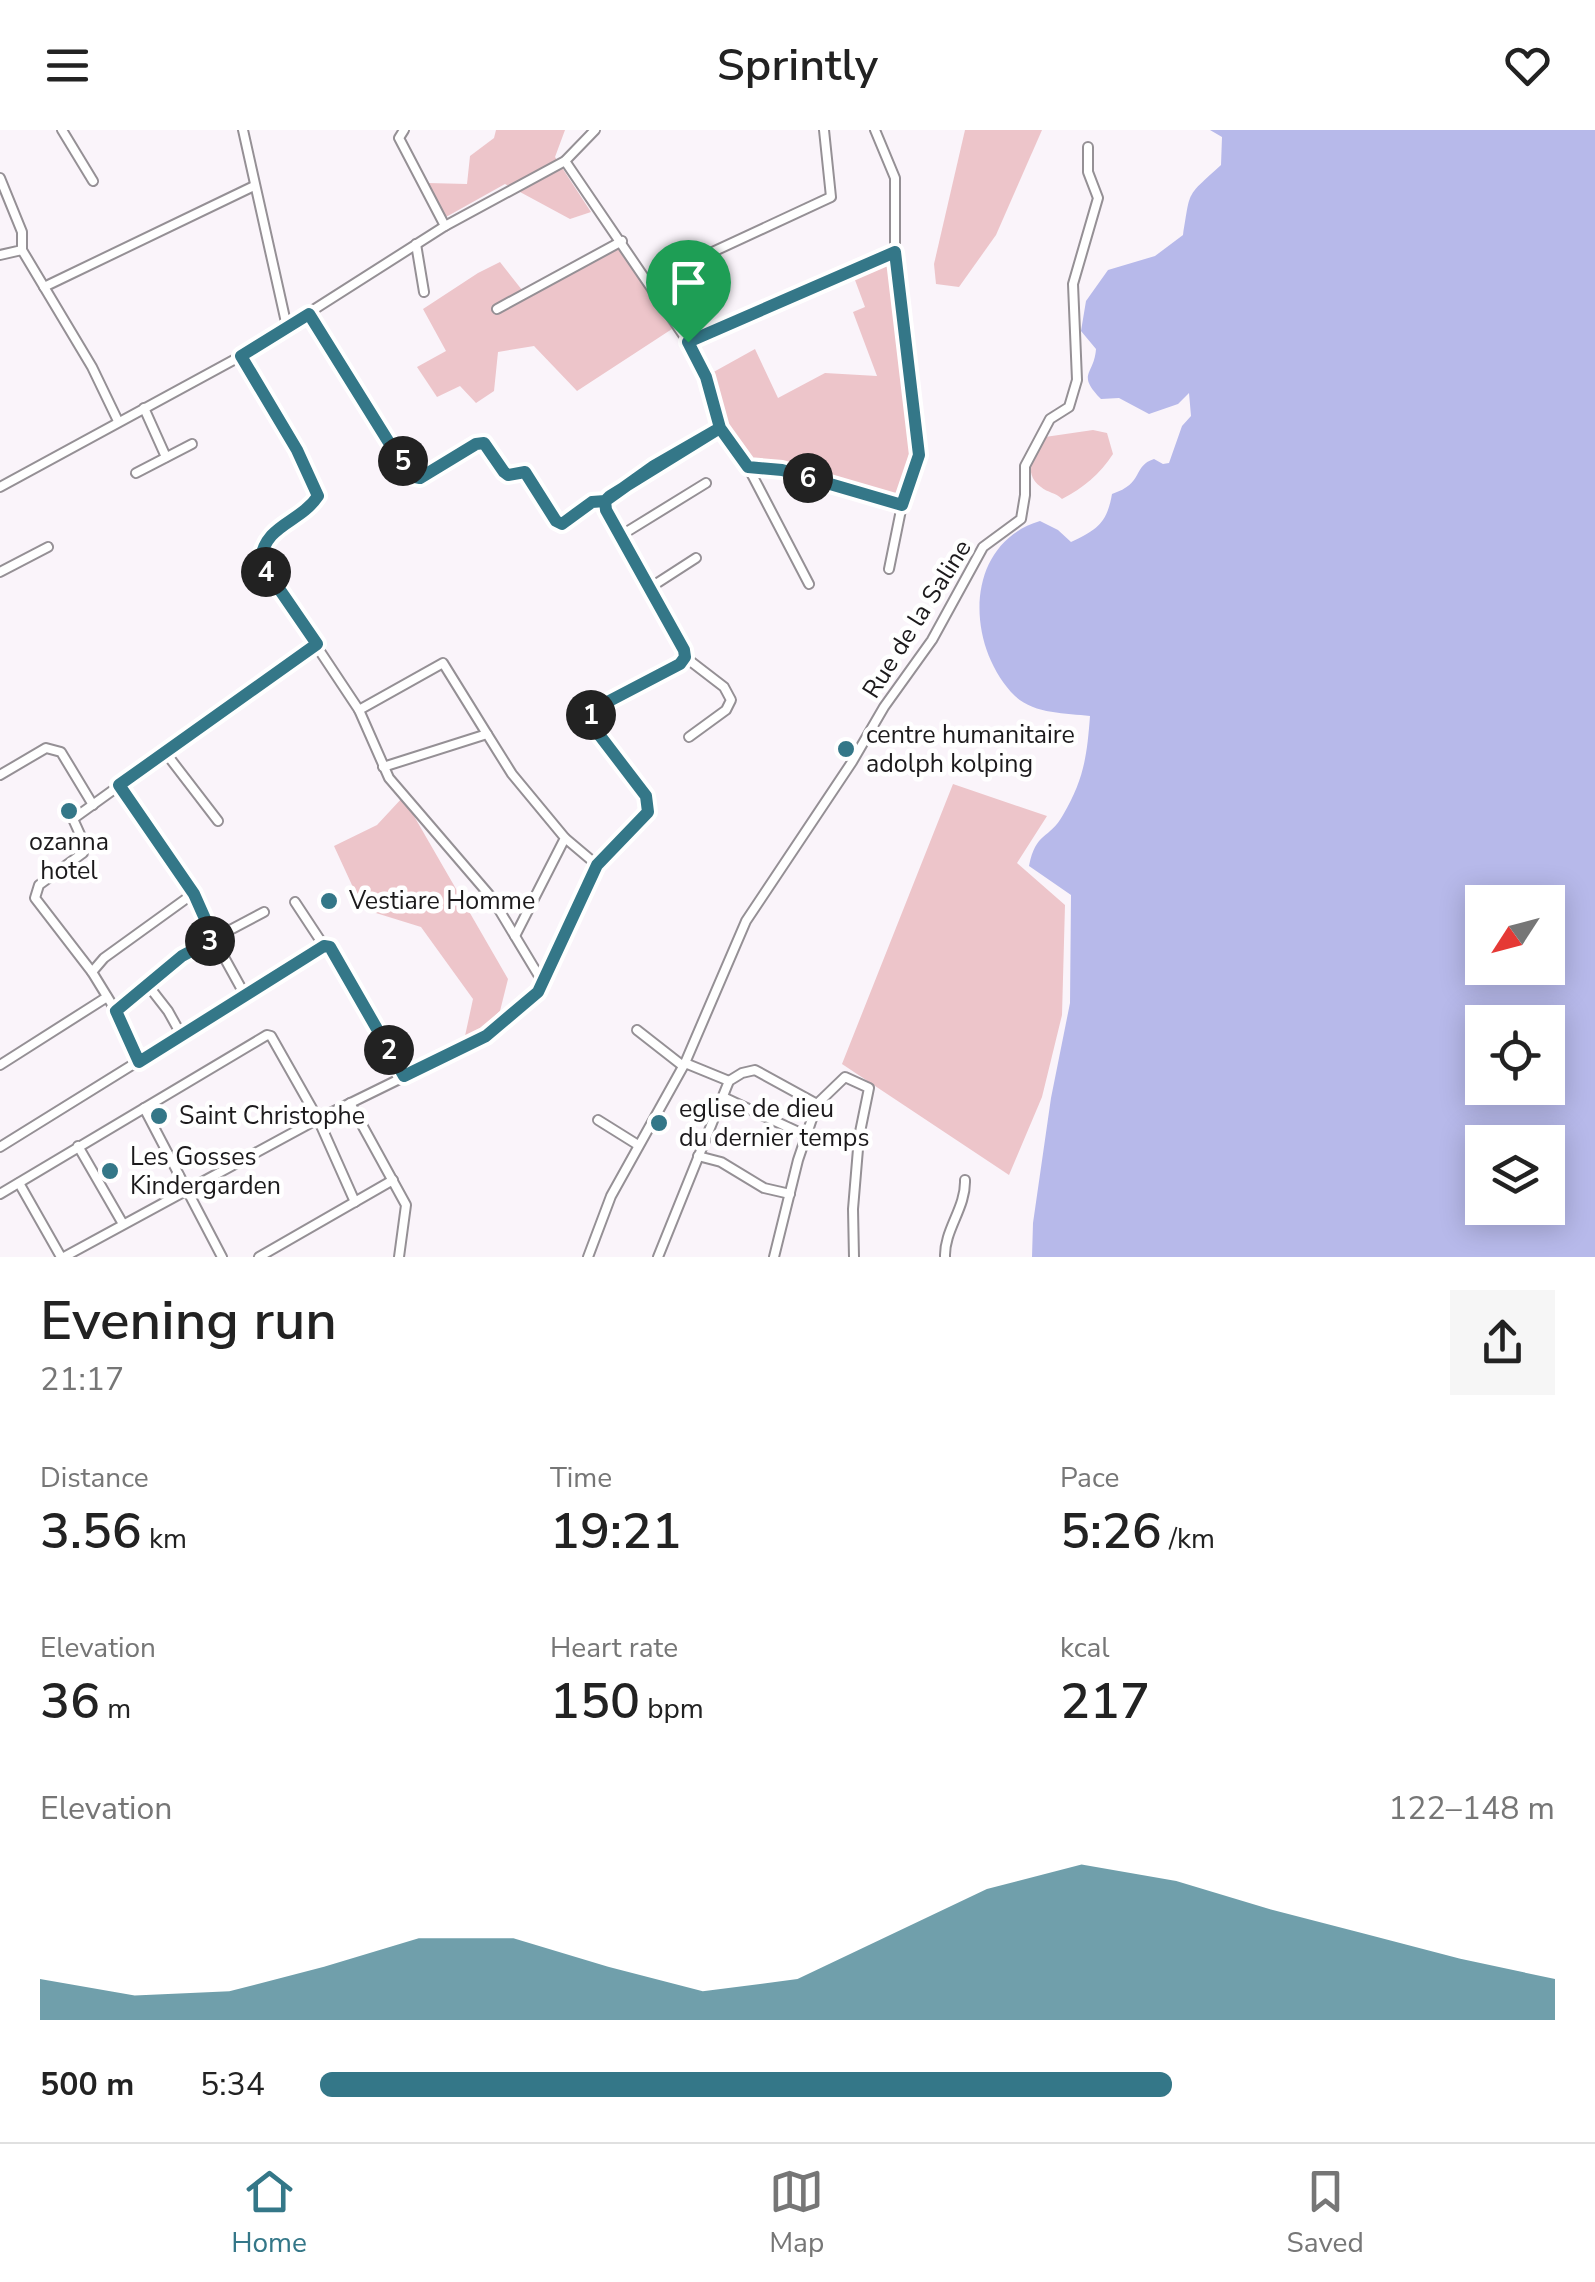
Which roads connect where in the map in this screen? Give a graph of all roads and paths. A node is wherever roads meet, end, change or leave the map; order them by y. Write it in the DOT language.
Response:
graph roads {
  1 [pos="62,130"];
  2 [pos="243,130"];
  3 [pos="404,130"];
  4 [pos="824,130"];
  5 [pos="875,130"];
  6 [pos="592,131"];
  7 [pos="1088,147"];
  8 [pos="566,161"];
  9 [pos="0,178"];
  10 [pos="93,181"];
  11 [pos="254,186"];
  12 [pos="446,226"];
  13 [pos="622,241"];
  14 [pos="416,244"];
  15 [pos="22,250"];
  16 [pos="895,252"];
  17 [pos="0,255"];
  18 [pos="650,281"];
  19 [pos="44,287"];
  20 [pos="424,292"];
  21 [pos="497,309"];
  22 [pos="309,314"];
  23 [pos="287,327"];
  24 [pos="688,342"];
  25 [pos="241,356"];
  26 [pos="144,408"];
  27 [pos="118,421"];
  28 [pos="720,428"];
  29 [pos="192,444"];
  30 [pos="166,457"];
  31 [pos="748,467"];
  32 [pos="136,473"];
  33 [pos="706,484"];
  34 [pos="0,487"];
  35 [pos="605,501"];
  36 [pos="902,505"];
  37 [pos="620,536"];
  38 [pos="48,546"];
  39 [pos="696,558"];
  40 [pos="889,569"];
  41 [pos="0,572"];
  42 [pos="809,584"];
  43 [pos="648,589"];
  44 [pos="317,644"];
  45 [pos="685,657"];
  46 [pos="358,710"];
  47 [pos="487,734"];
  48 [pos="688,737"];
  49 [pos="165,752"];
  50 [pos="383,767"];
  51 [pos="0,775"];
  52 [pos="119,785"];
  53 [pos="93,805"];
  54 [pos="218,821"];
  55 [pos="565,838"];
  56 [pos="597,865"];
  57 [pos="194,894"];
  58 [pos="296,902"];
  59 [pos="264,912"];
  60 [pos="515,936"];
  61 [pos="214,939"];
  62 [pos="324,946"];
  63 [pos="92,972"];
  64 [pos="542,980"];
  65 [pos="146,984"];
  66 [pos="246,997"];
  67 [pos="107,998"];
  68 [pos="116,1011"];
  69 [pos="637,1030"];
  70 [pos="182,1036"];
  71 [pos="139,1062"];
  72 [pos="684,1064"];
  73 [pos="0,1065"];
  74 [pos="404,1076"];
  75 [pos="729,1081"];
  76 [pos="723,1097"];
  77 [pos="350,1103"];
  78 [pos="817,1104"];
  79 [pos="144,1108"];
  80 [pos="318,1119"];
  81 [pos="598,1120"];
  82 [pos="807,1136"];
  83 [pos="638,1145"];
  84 [pos="78,1146"];
  85 [pos="0,1148"];
  86 [pos="698,1156"];
  87 [pos="393,1180"];
  88 [pos="965,1180"];
  89 [pos="19,1183"];
  90 [pos="186,1188"];
  91 [pos="0,1194"];
  92 [pos="790,1194"];
  93 [pos="354,1202"];
  94 [pos="123,1224"];
  95 [pos="63,1257"];
  96 [pos="222,1257"];
  97 [pos="259,1257"];
  98 [pos="399,1257"];
  99 [pos="588,1257"];
  100 [pos="658,1257"];
  101 [pos="774,1257"];
  102 [pos="854,1257"];
  103 [pos="945,1257"];
  1 -- 10 [label="street"];
  2 -- 11 [label="street"];
  3 -- 12 [label="street"];
  4 -- 18 [label="street"];
  5 -- 16 [label="street"];
  6 -- 8 [label="street"];
  7 -- 72 [label="street, Rue de la Saline"];
  8 -- 12 [label="street"];
  8 -- 13 [label="street"];
  9 -- 15 [label="street"];
  11 -- 19 [label="street"];
  11 -- 23 [label="street"];
  12 -- 14 [label="street"];
  13 -- 18 [label="street"];
  13 -- 21 [label="street"];
  14 -- 20 [label="street"];
  14 -- 22 [label="street"];
  15 -- 17 [label="street"];
  15 -- 19 [label="street"];
  16 -- 24 [label="street"];
  16 -- 36 [label="street"];
  18 -- 24 [label="street"];
  19 -- 27 [label="street"];
  22 -- 23 [label="street"];
  22 -- 35 [label="street"];
  23 -- 25 [label="street"];
  24 -- 28 [label="street"];
  25 -- 26 [label="street"];
  25 -- 44 [label="street"];
  26 -- 27 [label="street"];
  26 -- 30 [label="street"];
  27 -- 34 [label="street"];
  28 -- 31 [label="street"];
  28 -- 35 [label="street"];
  29 -- 30 [label="street"];
  30 -- 32 [label="street"];
  31 -- 36 [label="street"];
  31 -- 42 [label="street"];
  33 -- 37 [label="street"];
  35 -- 37 [label="street"];
  36 -- 40 [label="street"];
  37 -- 43 [label="street"];
  38 -- 41 [label="street"];
  39 -- 43 [label="street"];
  43 -- 45 [label="street"];
  44 -- 46 [label="street"];
  44 -- 49 [label="street"];
  45 -- 48 [label="street"];
  45 -- 56 [label="street"];
  46 -- 47 [label="street"];
  46 -- 50 [label="street"];
  47 -- 50 [label="street"];
  47 -- 55 [label="street"];
  49 -- 52 [label="street"];
  49 -- 54 [label="street"];
  50 -- 60 [label="street"];
  51 -- 53 [label="street"];
  52 -- 53 [label="street"];
  52 -- 57 [label="street"];
  53 -- 63 [label="street"];
  55 -- 56 [label="street"];
  55 -- 60 [label="street"];
  56 -- 64 [label="street"];
  57 -- 61 [label="street"];
  57 -- 63 [label="street"];
  58 -- 62 [label="street"];
  59 -- 61 [label="street"];
  60 -- 64 [label="street"];
  61 -- 65 [label="street"];
  61 -- 66 [label="street"];
  62 -- 66 [label="street"];
  62 -- 74 [label="street"];
  63 -- 67 [label="street"];
  64 -- 74 [label="street"];
  65 -- 68 [label="street"];
  65 -- 70 [label="street"];
  66 -- 70 [label="street"];
  67 -- 68 [label="street"];
  67 -- 73 [label="street"];
  68 -- 71 [label="street"];
  69 -- 72 [label="street"];
  70 -- 71 [label="street"];
  71 -- 85 [label="street"];
  72 -- 75 [label="street"];
  72 -- 83 [label="street, Rue de la Saline"];
  74 -- 77 [label="street"];
  75 -- 76 [label="street"];
  75 -- 78 [label="street"];
  76 -- 82 [label="street"];
  76 -- 86 [label="street"];
  77 -- 80 [label="street"];
  77 -- 87 [label="street"];
  78 -- 82 [label="street"];
  78 -- 102 [label="street"];
  79 -- 80 [label="street"];
  79 -- 84 [label="street"];
  79 -- 90 [label="street"];
  80 -- 90 [label="street"];
  80 -- 93 [label="street"];
  81 -- 83 [label="street"];
  82 -- 92 [label="street"];
  83 -- 99 [label="street, Rue de la Saline"];
  84 -- 89 [label="street"];
  84 -- 94 [label="street"];
  86 -- 92 [label="street"];
  86 -- 100 [label="street"];
  87 -- 93 [label="street"];
  87 -- 98 [label="street"];
  88 -- 103 [label="street"];
  89 -- 91 [label="street"];
  89 -- 95 [label="street"];
  90 -- 94 [label="street"];
  90 -- 96 [label="street"];
  92 -- 101 [label="street"];
  93 -- 97 [label="street"];
  94 -- 95 [label="street"];
}
